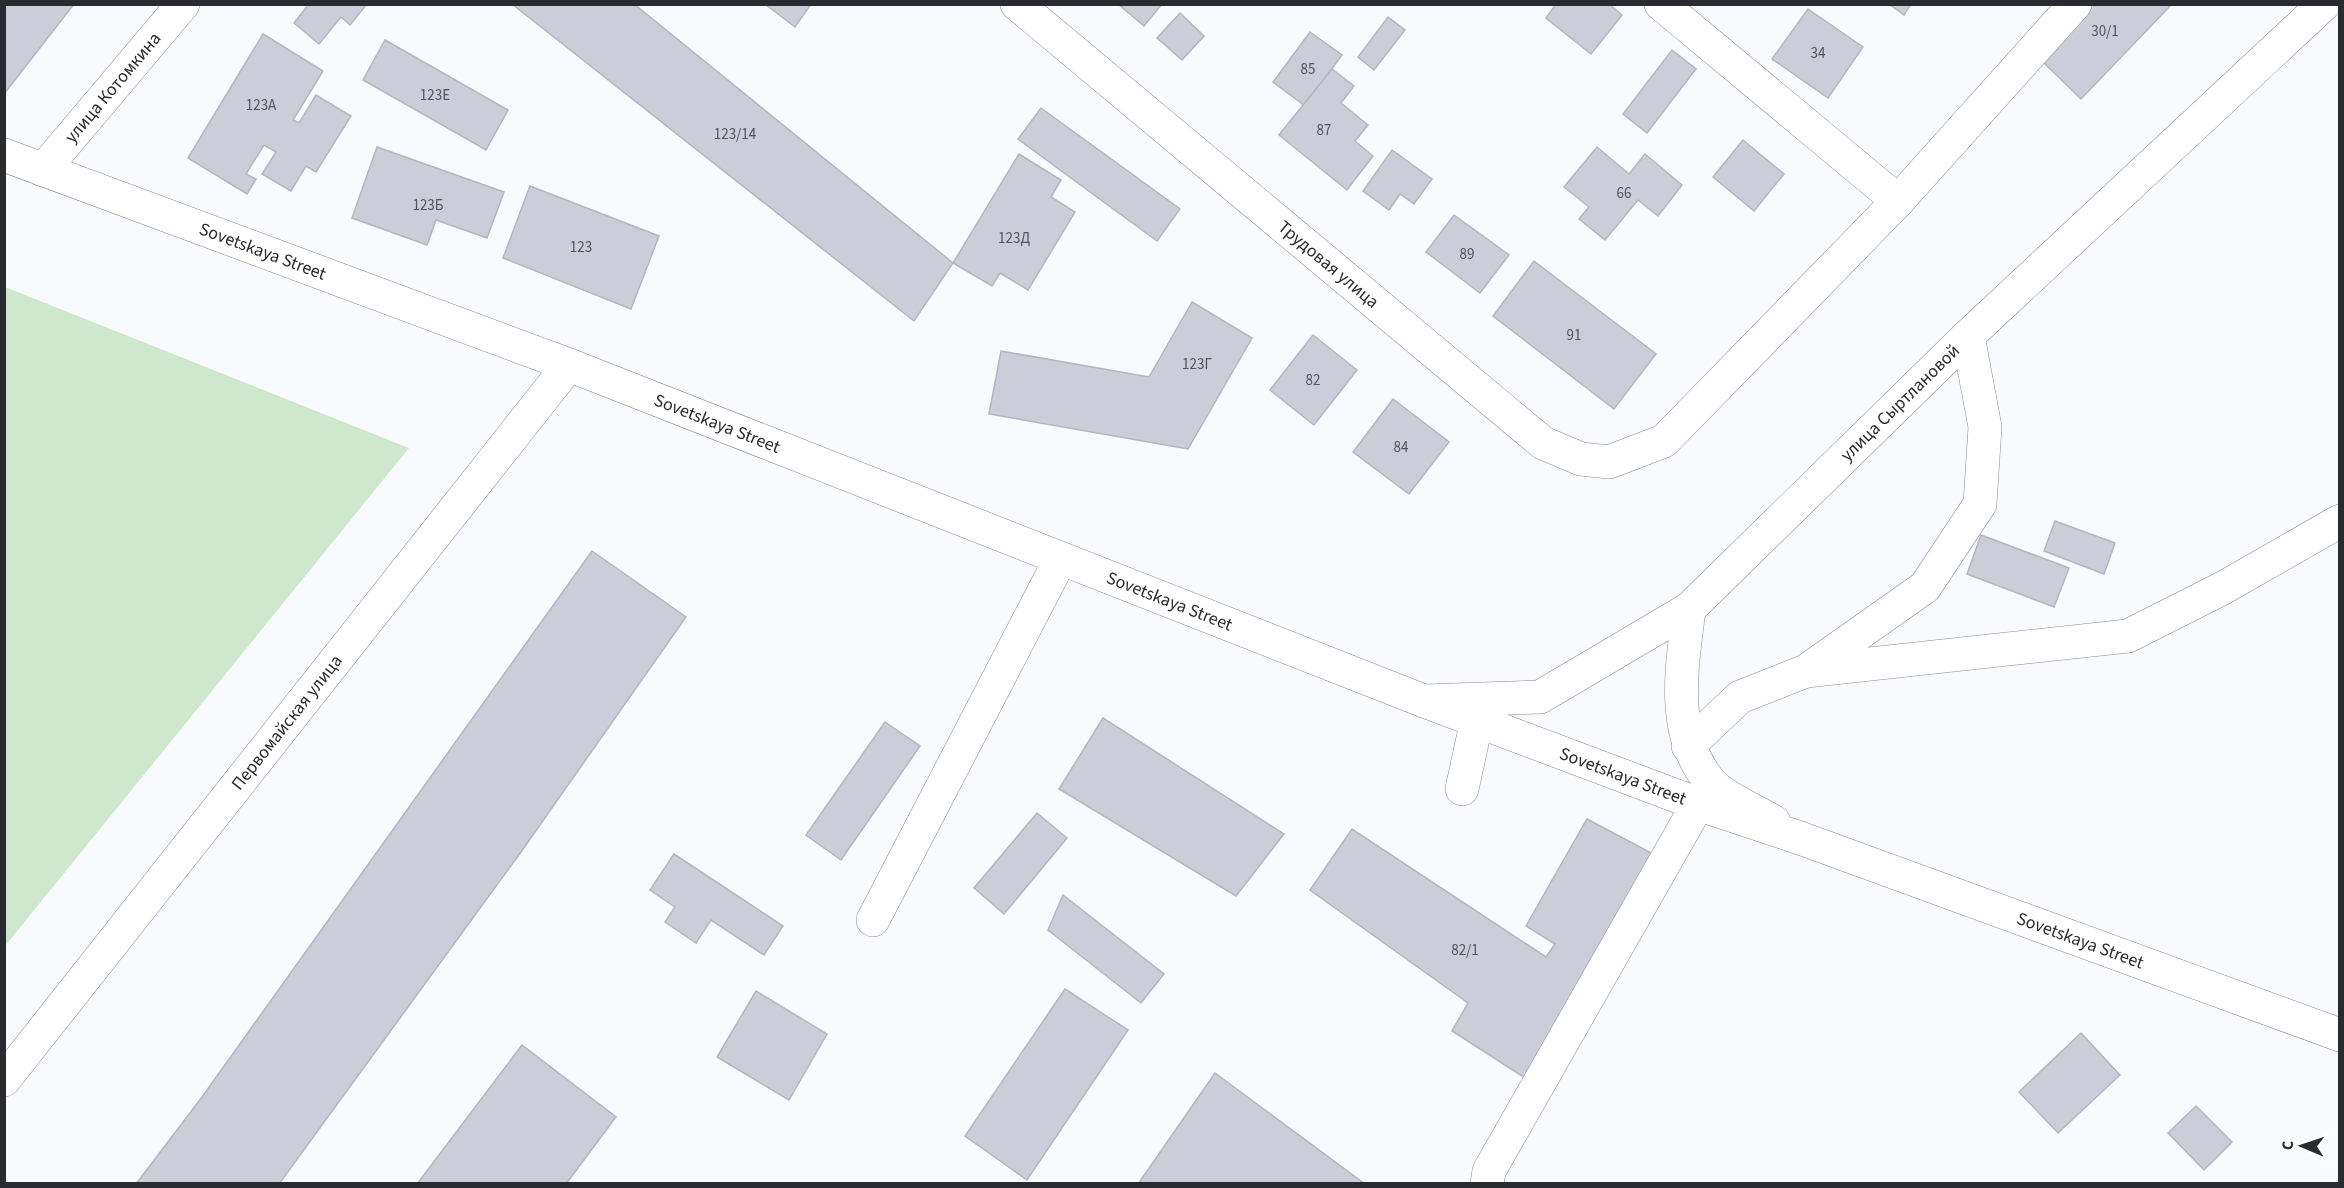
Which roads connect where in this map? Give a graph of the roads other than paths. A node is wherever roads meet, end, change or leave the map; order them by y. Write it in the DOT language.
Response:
graph roads {
  1 [pos="183,4"];
  2 [pos="1017,4"];
  3 [pos="1660,4"];
  4 [pos="2075,4"];
  5 [pos="2324,4"];
  6 [pos="4,155"];
  7 [pos="44,170"];
  8 [pos="1898,201"];
  9 [pos="1968,336"];
  10 [pos="569,365"];
  11 [pos="2340,521"];
  12 [pos="1060,560"];
  13 [pos="1689,609"];
  14 [pos="1806,671"];
  15 [pos="1424,701"];
  16 [pos="1477,720"];
  17 [pos="1688,746"];
  18 [pos="1462,789"];
  19 [pos="1698,804"];
  20 [pos="1800,838"];
  21 [pos="873,920"];
  22 [pos="2340,1035"];
  23 [pos="4,1080"];
  24 [pos="1487,1184"];
  1 -- 7 [label="street, улица Котомкина"];
  2 -- 8 [label="street, Трудовая улица"];
  3 -- 8 [label="street"];
  4 -- 8 [label="street"];
  5 -- 9 [label="street, улица Сыртлановой"];
  6 -- 7 [label="street, Sovetskaya Street"];
  7 -- 10 [label="street, Sovetskaya Street"];
  9 -- 13 [label="street, улица Сыртлановой"];
  9 -- 14 [label="street"];
  10 -- 12 [label="street, Sovetskaya Street"];
  10 -- 23 [label="street, Первомайская улица"];
  11 -- 14 [label="street"];
  12 -- 15 [label="street, Sovetskaya Street"];
  12 -- 21 [label="street"];
  13 -- 15 [label="street, улица Сыртлановой"];
  13 -- 17 [label="street"];
  14 -- 17 [label="street"];
  15 -- 16 [label="street, Sovetskaya Street"];
  16 -- 18 [label="street"];
  16 -- 19 [label="street, Sovetskaya Street"];
  17 -- 20 [label="street"];
  19 -- 20 [label="street, Sovetskaya Street"];
  19 -- 24 [label="street"];
  20 -- 22 [label="street, Sovetskaya Street"];
}
